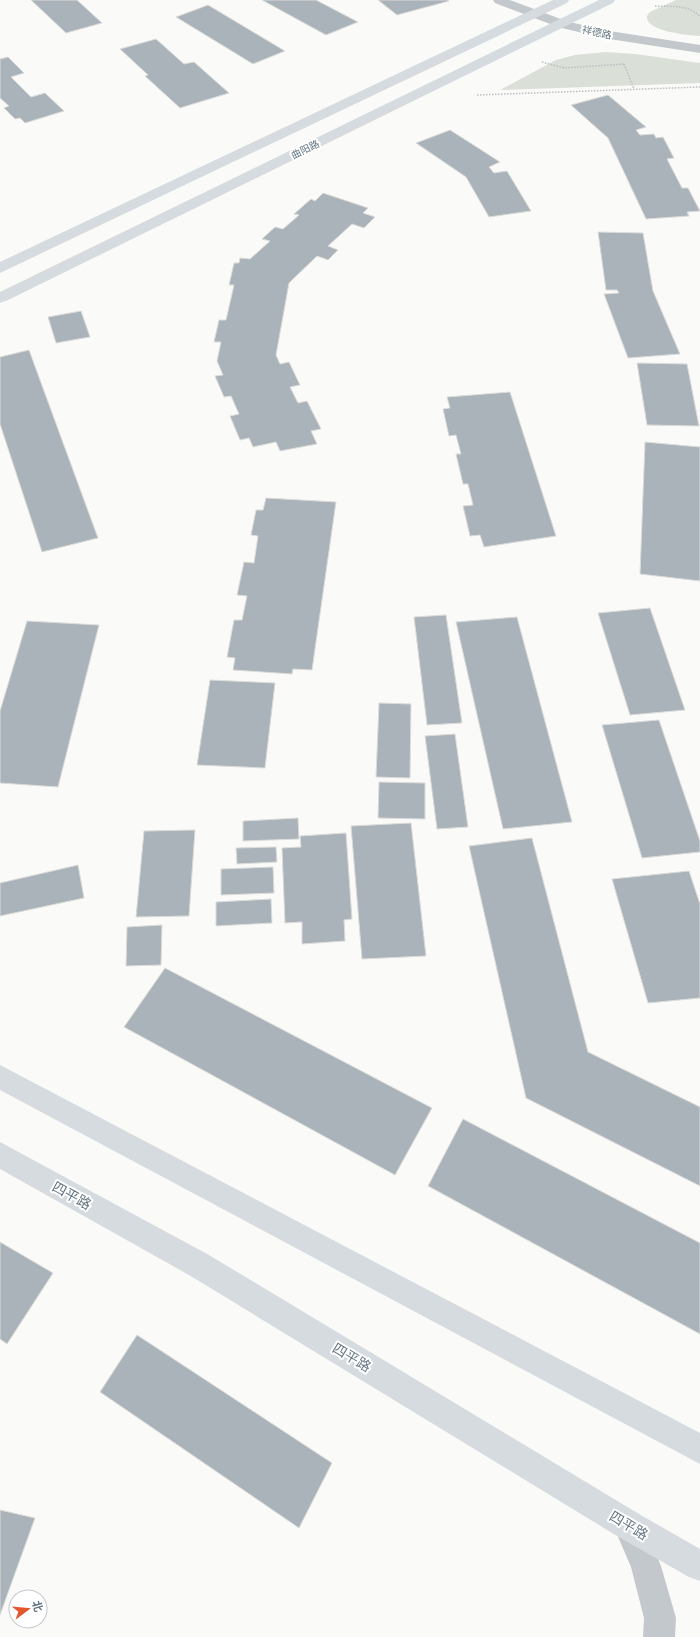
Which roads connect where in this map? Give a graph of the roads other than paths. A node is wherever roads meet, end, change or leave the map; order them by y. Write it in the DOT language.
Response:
graph roads {
  1 [pos="499,0"];
  2 [pos="563,0"];
  3 [pos="609,0"];
  4 [pos="535,14"];
  5 [pos="562,24"];
  6 [pos="700,49"];
  7 [pos="0,268"];
  8 [pos="0,298"];
  9 [pos="0,1077"];
  10 [pos="0,1156"];
  11 [pos="700,1449"];
  12 [pos="628,1525"];
  13 [pos="700,1566"];
  14 [pos="659,1637"];
  1 -- 4 [label="street, 祥德路"];
  2 -- 4 [label="main road"];
  3 -- 5 [label="main road, 曲阳路"];
  4 -- 5 [label="street, 祥德路"];
  4 -- 7 [label="main road"];
  5 -- 6 [label="street, 祥德路"];
  5 -- 8 [label="main road, 曲阳路"];
  9 -- 11 [label="main road"];
  10 -- 12 [label="main road, 四平路"];
  12 -- 13 [label="main road, 四平路"];
  12 -- 14 [label="street"];
}
